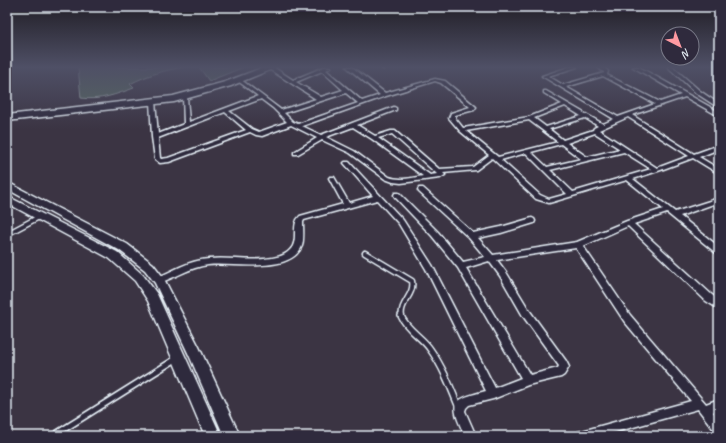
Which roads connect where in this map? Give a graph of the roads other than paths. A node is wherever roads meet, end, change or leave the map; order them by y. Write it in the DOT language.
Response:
graph roads {
  1 [pos="206,88"];
  2 [pos="215,88"];
  3 [pos="249,88"];
  4 [pos="301,88"];
  5 [pos="343,88"];
  6 [pos="375,88"];
  7 [pos="409,88"];
  8 [pos="450,88"];
  9 [pos="563,88"];
  10 [pos="628,88"];
  11 [pos="671,88"];
  12 [pos="693,88"];
  13 [pos="346,91"];
  14 [pos="546,92"];
  15 [pos="384,95"];
  16 [pos="686,96"];
  17 [pos="185,97"];
  18 [pos="261,97"];
  19 [pos="320,99"];
  20 [pos="152,102"];
  21 [pos="361,104"];
  22 [pos="565,104"];
  23 [pos="659,104"];
  24 [pos="719,106"];
  25 [pos="394,109"];
  26 [pos="225,110"];
  27 [pos="280,112"];
  28 [pos="7,113"];
  29 [pos="719,114"];
  30 [pos="628,115"];
  31 [pos="586,116"];
  32 [pos="7,118"];
  33 [pos="530,118"];
  34 [pos="619,120"];
  35 [pos="291,123"];
  36 [pos="187,125"];
  37 [pos="298,126"];
  38 [pos="353,126"];
  39 [pos="602,126"];
  40 [pos="545,129"];
  41 [pos="250,130"];
  42 [pos="462,130"];
  43 [pos="596,131"];
  44 [pos="155,137"];
  45 [pos="322,137"];
  46 [pos="374,138"];
  47 [pos="563,142"];
  48 [pos="719,147"];
  49 [pos="624,150"];
  50 [pos="527,152"];
  51 [pos="296,153"];
  52 [pos="695,156"];
  53 [pos="495,157"];
  54 [pos="585,159"];
  55 [pos="347,163"];
  56 [pos="546,169"];
  57 [pos="656,170"];
  58 [pos="439,171"];
  59 [pos="719,172"];
  60 [pos="428,177"];
  61 [pos="332,178"];
  62 [pos="628,178"];
  63 [pos="7,185"];
  64 [pos="421,190"];
  65 [pos="571,194"];
  66 [pos="397,195"];
  67 [pos="378,197"];
  68 [pos="7,198"];
  69 [pos="719,200"];
  70 [pos="346,205"];
  71 [pos="672,213"];
  72 [pos="40,216"];
  73 [pos="532,221"];
  74 [pos="629,223"];
  75 [pos="7,234"];
  76 [pos="472,236"];
  77 [pos="578,245"];
  78 [pos="719,251"];
  79 [pos="364,253"];
  80 [pos="491,258"];
  81 [pos="461,266"];
  82 [pos="160,280"];
  83 [pos="719,305"];
  84 [pos="179,358"];
  85 [pos="528,380"];
  86 [pos="493,394"];
  87 [pos="719,404"];
  88 [pos="701,407"];
  89 [pos="460,411"];
  90 [pos="719,427"];
  91 [pos="53,436"];
  92 [pos="213,436"];
  93 [pos="232,436"];
  94 [pos="471,436"];
  95 [pos="582,436"];
  1 -- 28 [label="highway"];
  2 -- 17 [label="highway"];
  3 -- 18 [label="street"];
  4 -- 19 [label="street"];
  5 -- 13 [label="street"];
  6 -- 15 [label="street"];
  7 -- 15 [label="street"];
  8 -- 42 [label="street"];
  9 -- 34 [label="street"];
  10 -- 23 [label="street"];
  11 -- 16 [label="street"];
  12 -- 24 [label="street"];
  13 -- 19 [label="street"];
  13 -- 21 [label="street"];
  14 -- 22 [label="street"];
  15 -- 21 [label="street"];
  16 -- 23 [label="street"];
  16 -- 29 [label="street"];
  17 -- 20 [label="highway"];
  17 -- 36 [label="street"];
  18 -- 26 [label="street"];
  18 -- 27 [label="street"];
  19 -- 27 [label="street"];
  20 -- 32 [label="highway"];
  20 -- 44 [label="street"];
  21 -- 37 [label="street"];
  22 -- 31 [label="street"];
  22 -- 33 [label="street"];
  23 -- 30 [label="street"];
  25 -- 38 [label="street"];
  26 -- 36 [label="street"];
  26 -- 41 [label="street"];
  27 -- 35 [label="street"];
  30 -- 34 [label="street"];
  30 -- 52 [label="street"];
  31 -- 39 [label="street"];
  31 -- 40 [label="street"];
  33 -- 40 [label="street"];
  33 -- 42 [label="street"];
  34 -- 39 [label="street"];
  35 -- 37 [label="street"];
  35 -- 41 [label="street"];
  36 -- 44 [label="street"];
  37 -- 45 [label="street"];
  38 -- 45 [label="street"];
  38 -- 46 [label="street"];
  39 -- 43 [label="street"];
  40 -- 47 [label="street"];
  41 -- 44 [label="street"];
  42 -- 53 [label="street"];
  43 -- 47 [label="street"];
  43 -- 49 [label="street"];
  45 -- 51 [label="street"];
  45 -- 60 [label="street"];
  46 -- 58 [label="street"];
  46 -- 60 [label="street"];
  47 -- 50 [label="street"];
  47 -- 54 [label="street"];
  48 -- 52 [label="street"];
  49 -- 54 [label="street"];
  49 -- 57 [label="street"];
  50 -- 53 [label="street"];
  50 -- 56 [label="street"];
  52 -- 57 [label="street"];
  52 -- 59 [label="street"];
  53 -- 58 [label="street"];
  53 -- 65 [label="street"];
  54 -- 56 [label="street"];
  55 -- 67 [label="street"];
  56 -- 65 [label="street"];
  57 -- 62 [label="street"];
  58 -- 60 [label="street"];
  61 -- 70 [label="street"];
  62 -- 65 [label="street"];
  62 -- 71 [label="street"];
  63 -- 82 [label="main road"];
  64 -- 76 [label="street"];
  66 -- 81 [label="street"];
  67 -- 70 [label="street"];
  67 -- 86 [label="street"];
  68 -- 72 [label="main road"];
  69 -- 71 [label="street"];
  70 -- 82 [label="street"];
  71 -- 74 [label="street"];
  71 -- 78 [label="street"];
  72 -- 75 [label="lane"];
  72 -- 84 [label="main road"];
  73 -- 76 [label="street"];
  74 -- 77 [label="street"];
  74 -- 83 [label="street"];
  76 -- 80 [label="street"];
  77 -- 80 [label="street"];
  77 -- 88 [label="street"];
  79 -- 89 [label="lane"];
  80 -- 81 [label="street"];
  80 -- 85 [label="street"];
  81 -- 85 [label="street"];
  82 -- 93 [label="main road"];
  84 -- 91 [label="lane"];
  84 -- 92 [label="main road"];
  85 -- 86 [label="street"];
  86 -- 89 [label="street"];
  87 -- 88 [label="street"];
  88 -- 90 [label="street"];
  88 -- 95 [label="street"];
  89 -- 94 [label="street"];
}
